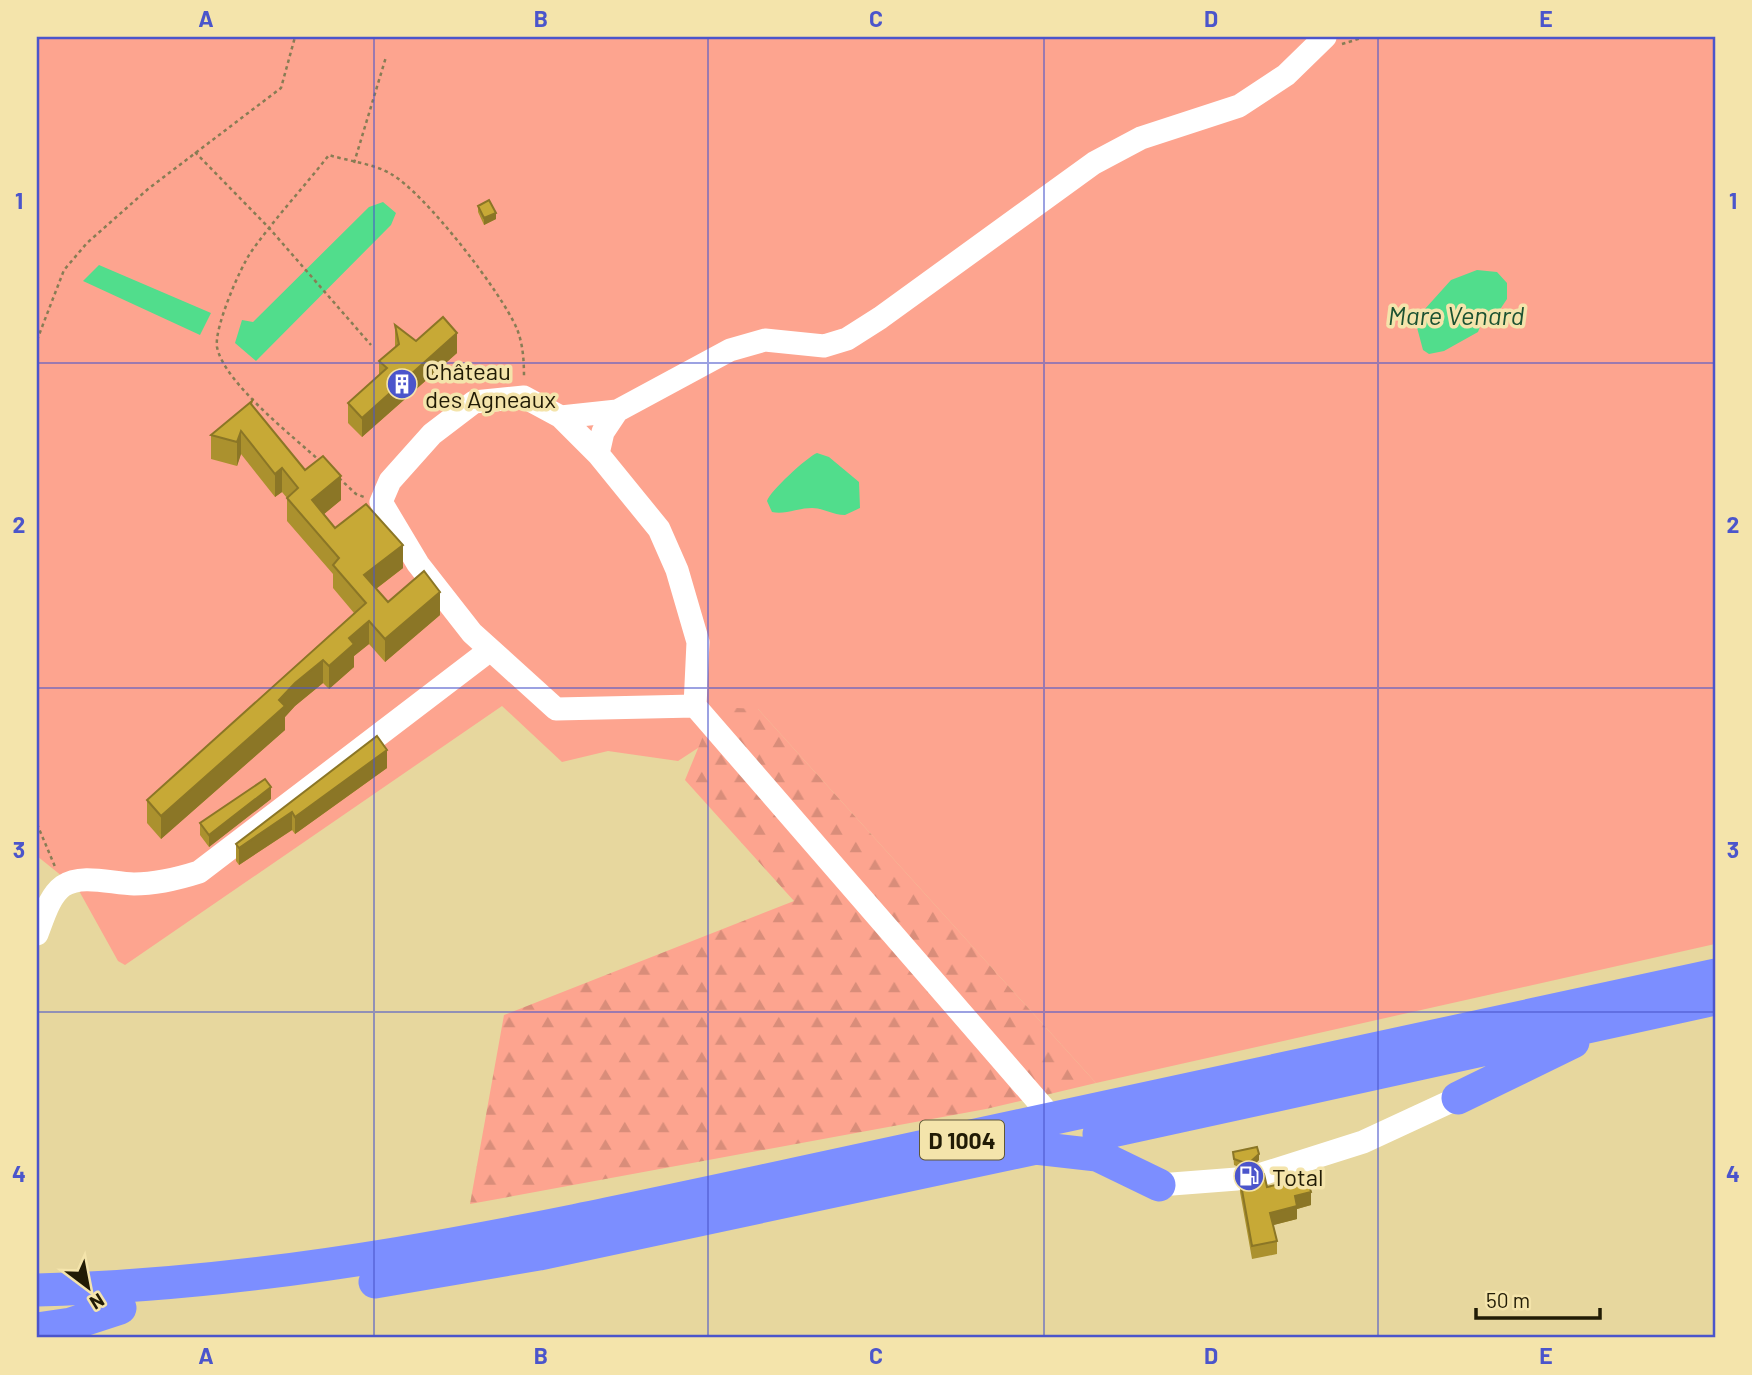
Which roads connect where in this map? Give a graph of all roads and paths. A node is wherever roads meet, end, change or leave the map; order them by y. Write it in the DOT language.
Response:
graph roads {
  1 [pos="295,37"];
  2 [pos="1325,37"];
  3 [pos="386,57"];
  4 [pos="195,152"];
  5 [pos="354,163"];
  6 [pos="270,229"];
  7 [pos="37,340"];
  8 [pos="371,345"];
  9 [pos="524,397"];
  10 [pos="617,411"];
  11 [pos="561,417"];
  12 [pos="598,454"];
  13 [pos="330,470"];
  14 [pos="339,478"];
  15 [pos="381,502"];
  16 [pos="490,650"];
  17 [pos="695,706"];
  18 [pos="37,824"];
  19 [pos="63,885"];
  20 [pos="37,934"];
  21 [pos="1715,975"];
  22 [pos="1715,999"];
  23 [pos="1619,1020"];
  24 [pos="1458,1098"];
  25 [pos="1055,1121"];
  26 [pos="1035,1148"];
  27 [pos="1262,1174"];
  28 [pos="1237,1179"];
  29 [pos="1159,1185"];
  30 [pos="37,1290"];
  31 [pos="120,1308"];
  32 [pos="37,1310"];
  33 [pos="37,1329"];
  1 -- 4 [label="path"];
  2 -- 10 [label="street"];
  3 -- 5 [label="path"];
  4 -- 6 [label="path"];
  4 -- 7 [label="path"];
  5 -- 6 [label="path"];
  5 -- 9 [label="path"];
  6 -- 8 [label="path"];
  6 -- 13 [label="path"];
  9 -- 11 [label="street"];
  9 -- 15 [label="street"];
  10 -- 11 [label="street"];
  10 -- 12 [label="street"];
  11 -- 12 [label="street"];
  12 -- 17 [label="street"];
  14 -- 15 [label="path"];
  15 -- 16 [label="street"];
  16 -- 17 [label="street"];
  16 -- 19 [label="street"];
  17 -- 25 [label="street"];
  18 -- 19 [label="path"];
  19 -- 20 [label="street"];
  21 -- 25 [label="highway, D 1004"];
  22 -- 23 [label="highway, D 1004"];
  23 -- 24 [label="highway"];
  23 -- 26 [label="highway, D 1004"];
  24 -- 27 [label="street"];
  25 -- 30 [label="highway, D 1004"];
  26 -- 29 [label="highway"];
  26 -- 31 [label="highway, D 1004"];
  28 -- 29 [label="street"];
  31 -- 32 [label="highway, D 1004"];
  31 -- 33 [label="highway"];
}
